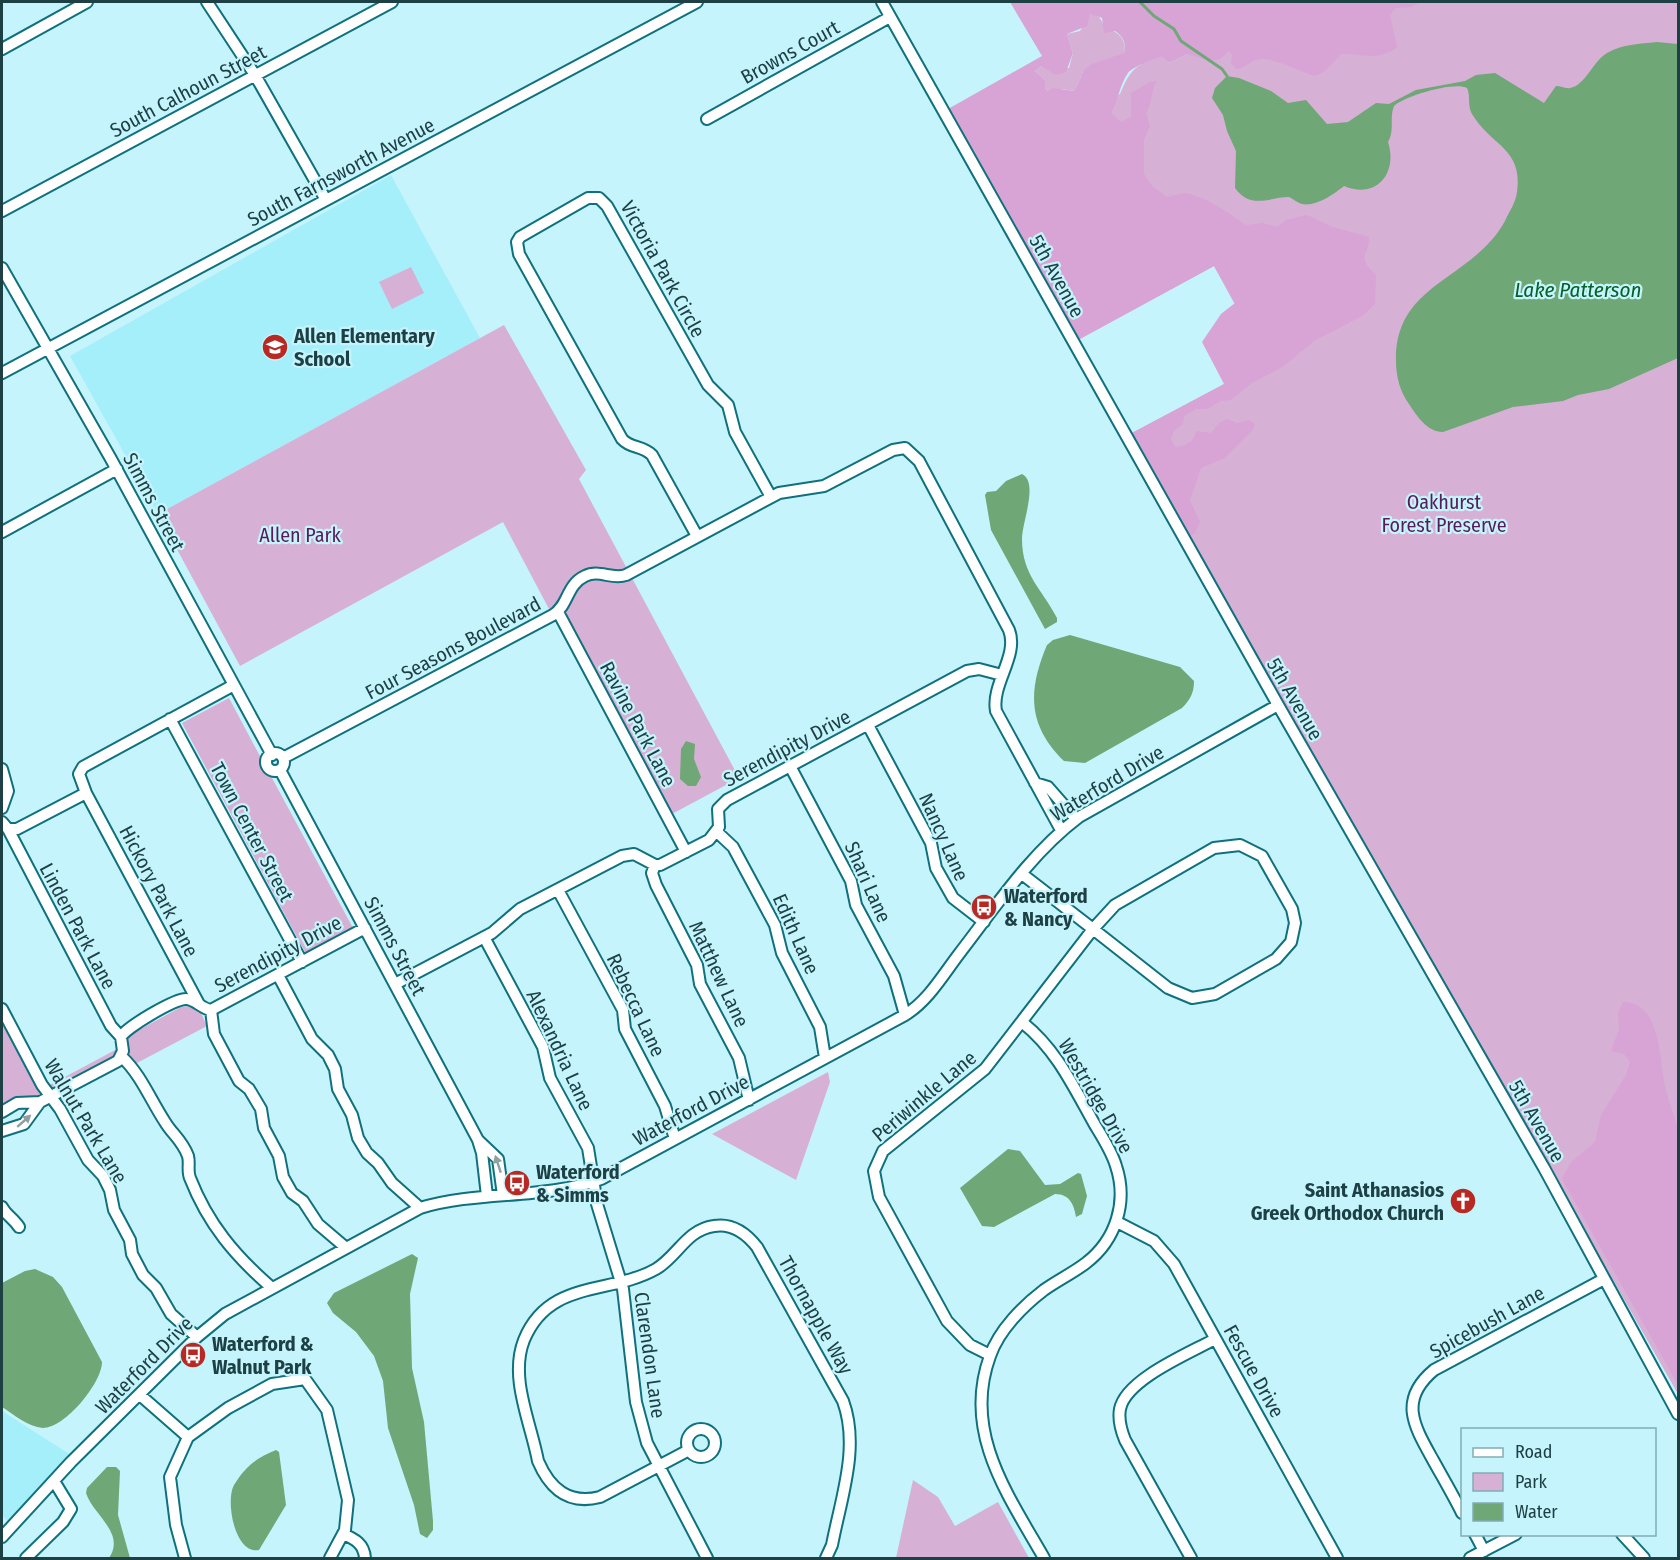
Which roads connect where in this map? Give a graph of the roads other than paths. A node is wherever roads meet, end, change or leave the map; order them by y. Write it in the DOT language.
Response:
graph roads {
  1 [pos="87,2"];
  2 [pos="207,2"];
  3 [pos="392,2"];
  4 [pos="697,2"];
  5 [pos="882,2"];
  6 [pos="890,16"];
  7 [pos="2,49"];
  8 [pos="255,75"];
  9 [pos="707,119"];
  10 [pos="326,200"];
  11 [pos="2,211"];
  12 [pos="2,268"];
  13 [pos="49,348"];
  14 [pos="2,373"];
  15 [pos="117,469"];
  16 [pos="771,497"];
  17 [pos="2,532"];
  18 [pos="697,536"];
  19 [pos="558,612"];
  20 [pos="1002,675"];
  21 [pos="232,686"];
  22 [pos="1278,705"];
  23 [pos="170,719"];
  24 [pos="868,724"];
  25 [pos="272,755"];
  26 [pos="283,758"];
  27 [pos="790,766"];
  28 [pos="2,769"];
  29 [pos="280,770"];
  30 [pos="1035,783"];
  31 [pos="86,793"];
  32 [pos="2,808"];
  33 [pos="1076,819"];
  34 [pos="5,826"];
  35 [pos="1061,830"];
  36 [pos="717,832"];
  37 [pos="686,852"];
  38 [pos="655,865"];
  39 [pos="1022,874"];
  40 [pos="558,890"];
  41 [pos="984,922"];
  42 [pos="365,928"];
  43 [pos="1093,929"];
  44 [pos="483,937"];
  45 [pos="302,962"];
  46 [pos="278,975"];
  47 [pos="395,984"];
  48 [pos="200,1006"];
  49 [pos="2,1009"];
  50 [pos="212,1010"];
  51 [pos="905,1015"];
  52 [pos="1023,1023"];
  53 [pos="121,1037"];
  54 [pos="122,1057"];
  55 [pos="825,1058"];
  56 [pos="51,1097"];
  57 [pos="748,1100"];
  58 [pos="40,1102"];
  59 [pos="2,1112"];
  60 [pos="2,1131"];
  61 [pos="675,1139"];
  62 [pos="478,1140"];
  63 [pos="593,1182"];
  64 [pos="504,1195"];
  65 [pos="487,1196"];
  66 [pos="2,1207"];
  67 [pos="420,1208"];
  68 [pos="1117,1222"];
  69 [pos="19,1227"];
  70 [pos="345,1247"];
  71 [pos="1604,1279"];
  72 [pos="621,1281"];
  73 [pos="272,1288"];
  74 [pos="197,1337"];
  75 [pos="1215,1339"];
  76 [pos="990,1355"];
  77 [pos="140,1395"];
  78 [pos="1678,1414"];
  79 [pos="188,1437"];
  80 [pos="689,1450"];
  81 [pos="658,1465"];
  82 [pos="54,1481"];
  83 [pos="1461,1511"];
  84 [pos="343,1534"];
  85 [pos="1475,1536"];
  86 [pos="1512,1536"];
  87 [pos="1624,1536"];
  88 [pos="2,1537"];
  89 [pos="1484,1551"];
  90 [pos="26,1558"];
  91 [pos="185,1558"];
  92 [pos="330,1558"];
  93 [pos="365,1558"];
  94 [pos="707,1558"];
  95 [pos="826,1558"];
  96 [pos="1044,1558"];
  97 [pos="1191,1558"];
  98 [pos="1337,1558"];
  99 [pos="1470,1558"];
  100 [pos="1644,1558"];
  1 -- 7 [label="street"];
  2 -- 8 [label="street"];
  3 -- 8 [label="street, South Calhoun Street"];
  4 -- 10 [label="street, South Farnsworth Avenue"];
  5 -- 6 [label="street, 5th Avenue"];
  6 -- 9 [label="street, Browns Court"];
  6 -- 22 [label="street, 5th Avenue"];
  8 -- 10 [label="street"];
  8 -- 11 [label="street, South Calhoun Street"];
  10 -- 13 [label="street, South Farnsworth Avenue"];
  12 -- 13 [label="street, Simms Street"];
  13 -- 14 [label="street, South Farnsworth Avenue"];
  13 -- 15 [label="street, Simms Street"];
  15 -- 17 [label="street"];
  15 -- 21 [label="street, Simms Street"];
  16 -- 18 [label="street, Four Seasons Boulevard"];
  16 -- 18 [label="street, Victoria Park Circle"];
  16 -- 20 [label="street, Four Seasons Boulevard"];
  18 -- 19 [label="street, Four Seasons Boulevard"];
  19 -- 26 [label="street, Four Seasons Boulevard"];
  19 -- 37 [label="street, Ravine Park Lane"];
  20 -- 24 [label="street, Serendipity Drive"];
  20 -- 30 [label="street, Four Seasons Boulevard"];
  21 -- 23 [label="street"];
  21 -- 25 [label="street, Simms Street"];
  22 -- 33 [label="street, Waterford Drive"];
  22 -- 71 [label="street, 5th Avenue"];
  23 -- 31 [label="street"];
  23 -- 45 [label="street, Town Center Street"];
  24 -- 27 [label="street, Serendipity Drive"];
  24 -- 41 [label="street, Nancy Lane"];
  25 -- 26 [label="street"];
  25 -- 29 [label="street, Simms Street"];
  26 -- 29 [label="street"];
  27 -- 36 [label="street, Serendipity Drive"];
  27 -- 51 [label="street, Shari Lane"];
  28 -- 32 [label="street"];
  29 -- 42 [label="street, Simms Street"];
  30 -- 33 [label="street, Four Seasons Boulevard"];
  30 -- 35 [label="street, Four Seasons Boulevard"];
  31 -- 34 [label="street"];
  31 -- 48 [label="street, Hickory Park Lane"];
  33 -- 35 [label="street, Waterford Drive"];
  34 -- 53 [label="street, Linden Park Lane"];
  35 -- 39 [label="street, Waterford Drive"];
  36 -- 37 [label="street"];
  36 -- 55 [label="street, Edith Lane"];
  37 -- 38 [label="street"];
  38 -- 40 [label="street"];
  38 -- 57 [label="street, Matthew Lane"];
  39 -- 41 [label="street, Waterford Drive"];
  39 -- 43 [label="street"];
  40 -- 44 [label="street"];
  40 -- 61 [label="street, Rebecca Lane"];
  41 -- 51 [label="street, Waterford Drive"];
  42 -- 45 [label="street, Serendipity Drive"];
  42 -- 47 [label="street, Simms Street"];
  43 -- 43 [label="street"];
  43 -- 52 [label="street, Periwinkle Lane"];
  44 -- 47 [label="street"];
  44 -- 63 [label="street, Alexandria Lane"];
  45 -- 46 [label="street, Serendipity Drive"];
  46 -- 50 [label="street, Serendipity Drive"];
  46 -- 67 [label="street"];
  47 -- 62 [label="street, Simms Street"];
  48 -- 50 [label="street, Serendipity Drive"];
  48 -- 53 [label="street, Serendipity Drive"];
  49 -- 56 [label="street, Walnut Park Lane"];
  50 -- 70 [label="street"];
  51 -- 55 [label="street, Waterford Drive"];
  52 -- 68 [label="street, Westridge Drive"];
  52 -- 76 [label="street, Periwinkle Lane"];
  53 -- 54 [label="street"];
  54 -- 56 [label="street"];
  54 -- 73 [label="street"];
  55 -- 57 [label="street, Waterford Drive"];
  56 -- 58 [label="street"];
  56 -- 74 [label="street, Walnut Park Lane"];
  57 -- 61 [label="street, Waterford Drive"];
  58 -- 59 [label="street"];
  60 -- 58 [label="street, one-way"];
  61 -- 63 [label="street, Waterford Drive"];
  64 -- 62 [label="street, Simms Street, one-way"];
  62 -- 65 [label="street, Simms Street"];
  63 -- 64 [label="street, Waterford Drive"];
  63 -- 72 [label="street, Clarendon Lane"];
  64 -- 65 [label="street, Waterford Drive"];
  65 -- 67 [label="street, Waterford Drive"];
  66 -- 69 [label="street"];
  67 -- 70 [label="street, Waterford Drive"];
  68 -- 75 [label="street, Fescue Drive"];
  68 -- 76 [label="street, Westridge Drive"];
  70 -- 73 [label="street, Waterford Drive"];
  71 -- 78 [label="street, 5th Avenue"];
  71 -- 83 [label="street, Spicebush Lane"];
  72 -- 81 [label="street, Clarendon Lane"];
  72 -- 81 [label="street, Thornapple Way"];
  72 -- 95 [label="street, Thornapple Way"];
  73 -- 74 [label="street, Waterford Drive"];
  74 -- 77 [label="street, Waterford Drive"];
  75 -- 97 [label="street"];
  75 -- 98 [label="street, Fescue Drive"];
  76 -- 96 [label="street, Westridge Drive"];
  77 -- 79 [label="street"];
  77 -- 82 [label="street, Waterford Drive"];
  79 -- 84 [label="street"];
  79 -- 91 [label="street"];
  80 -- 81 [label="street, Thornapple Way"];
  81 -- 94 [label="street, Clarendon Lane"];
  82 -- 88 [label="street, Waterford Drive"];
  82 -- 90 [label="street"];
  84 -- 92 [label="street"];
  84 -- 93 [label="street"];
  85 -- 89 [label="street"];
  86 -- 89 [label="street"];
  87 -- 100 [label="street"];
  89 -- 99 [label="street"];
}
